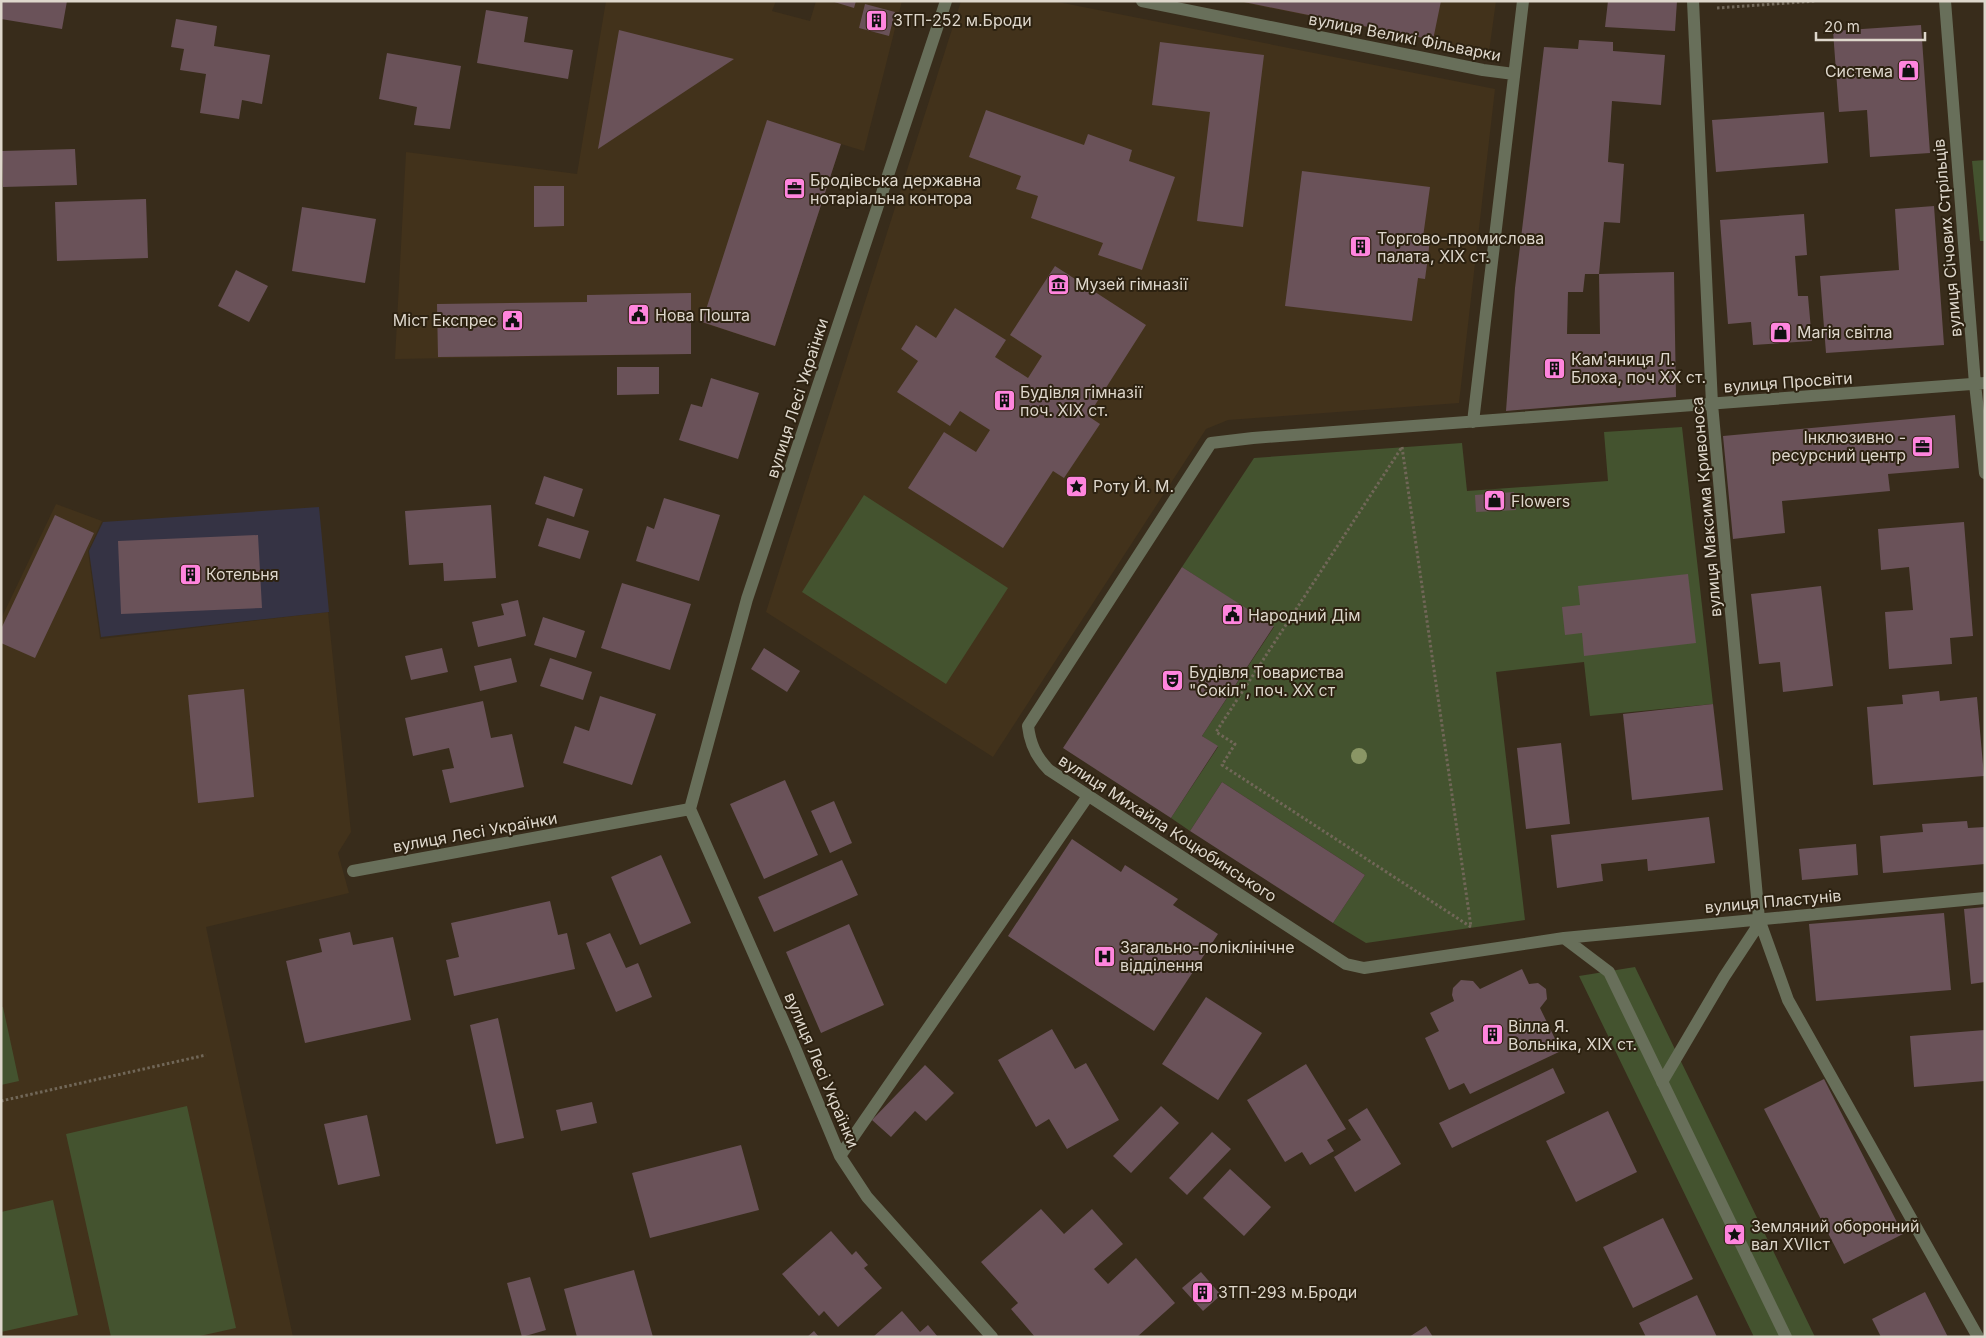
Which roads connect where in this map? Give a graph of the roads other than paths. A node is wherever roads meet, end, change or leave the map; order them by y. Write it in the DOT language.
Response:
graph roads {
  1 [pos="946,1"];
  2 [pos="1142,1"];
  3 [pos="1523,1"];
  4 [pos="1944,1"];
  5 [pos="1693,6"];
  6 [pos="1514,74"];
  7 [pos="1980,384"];
  8 [pos="1712,404"];
  9 [pos="1474,422"];
  10 [pos="1985,472"];
  11 [pos="1088,796"];
  12 [pos="690,809"];
  13 [pos="353,871"];
  14 [pos="1985,898"];
  15 [pos="1759,919"];
  16 [pos="1564,938"];
  17 [pos="1662,1082"];
  18 [pos="840,1156"];
  19 [pos="992,1337"];
  20 [pos="1786,1337"];
  21 [pos="1978,1337"];
  1 -- 12 [label="street, вулиця Лесі Українки"];
  2 -- 6 [label="street, вулиця Великі Фільварки"];
  3 -- 6 [label="street"];
  4 -- 7 [label="street, вулиця Січових Стрільців"];
  5 -- 8 [label="street, вулиця Максима Кривоноса"];
  6 -- 9 [label="street"];
  7 -- 8 [label="street, вулиця Просвіти"];
  7 -- 10 [label="street, вулиця Січових Стрільців"];
  8 -- 9 [label="street, вулиця Просвіти"];
  8 -- 15 [label="street, вулиця Максима Кривоноса"];
  9 -- 11 [label="street, вулиця Михайла Коцюбинського"];
  11 -- 16 [label="street, вулиця Михайла Коцюбинського"];
  11 -- 18 [label="street"];
  12 -- 13 [label="street, вулиця Лесі Українки"];
  12 -- 18 [label="street, вулиця Лесі Українки"];
  14 -- 15 [label="street, вулиця Пластунів"];
  15 -- 16 [label="street, вулиця Пластунів"];
  15 -- 17 [label="street"];
  15 -- 21 [label="street, вулиця Максима Кривоноса"];
  16 -- 17 [label="street"];
  17 -- 20 [label="street"];
  18 -- 19 [label="street, вулиця Лесі Українки"];
}
